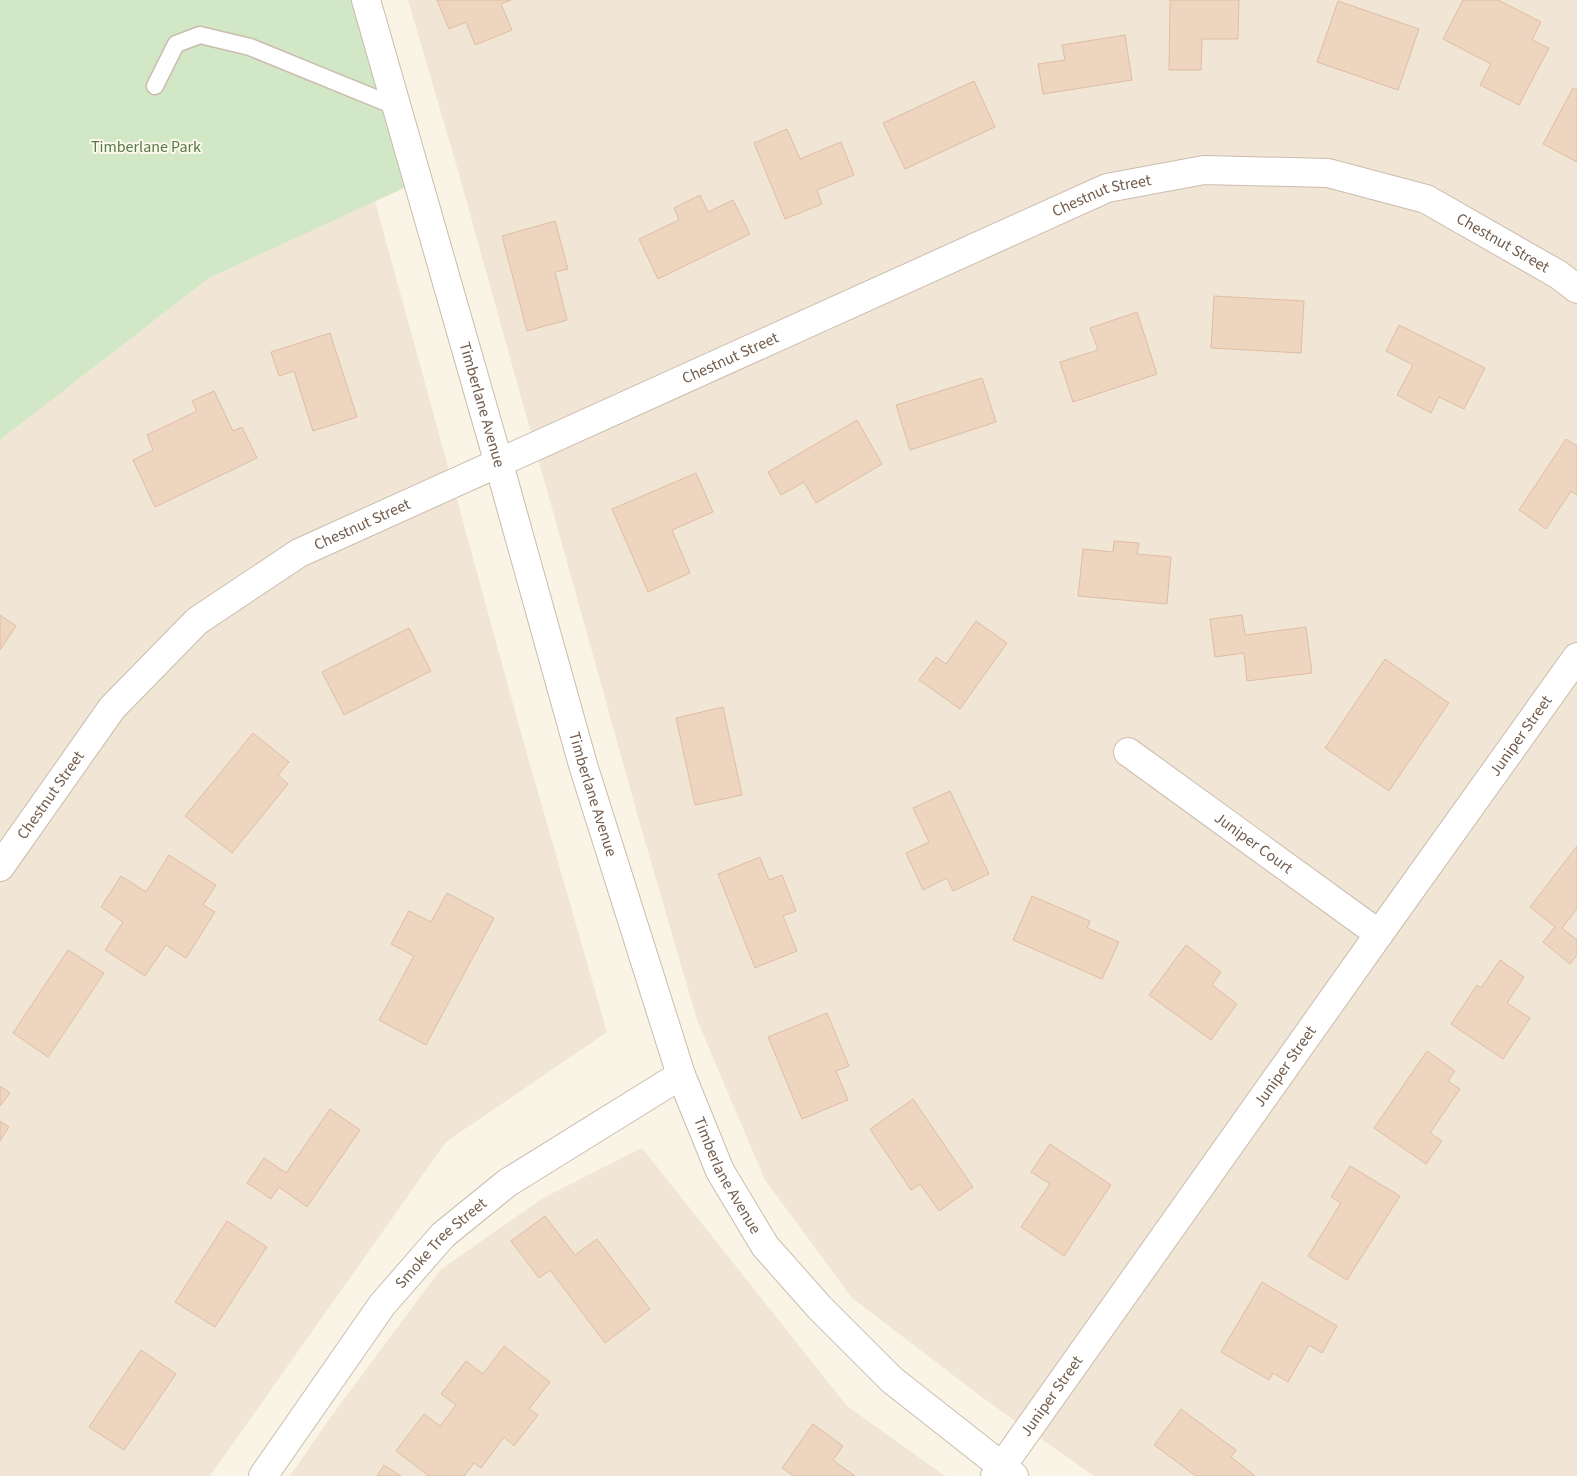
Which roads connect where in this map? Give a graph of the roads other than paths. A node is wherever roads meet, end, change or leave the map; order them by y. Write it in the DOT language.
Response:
graph roads {
  1 [pos="366,0"];
  2 [pos="155,86"];
  3 [pos="397,107"];
  4 [pos="1577,289"];
  5 [pos="499,464"];
  6 [pos="1577,657"];
  7 [pos="1128,752"];
  8 [pos="0,867"];
  9 [pos="1379,934"];
  10 [pos="681,1075"];
  11 [pos="1004,1473"];
  12 [pos="263,1476"];
  1 -- 3 [label="street, Timberlane Avenue"];
  2 -- 3 [label="lane"];
  3 -- 5 [label="street, Timberlane Avenue"];
  4 -- 5 [label="street, Chestnut Street"];
  5 -- 8 [label="street, Chestnut Street"];
  5 -- 10 [label="street, Timberlane Avenue"];
  6 -- 9 [label="street, Juniper Street"];
  7 -- 9 [label="street, Juniper Court"];
  9 -- 11 [label="street, Juniper Street"];
  10 -- 11 [label="street, Timberlane Avenue"];
  10 -- 12 [label="street, Smoke Tree Street"];
}
